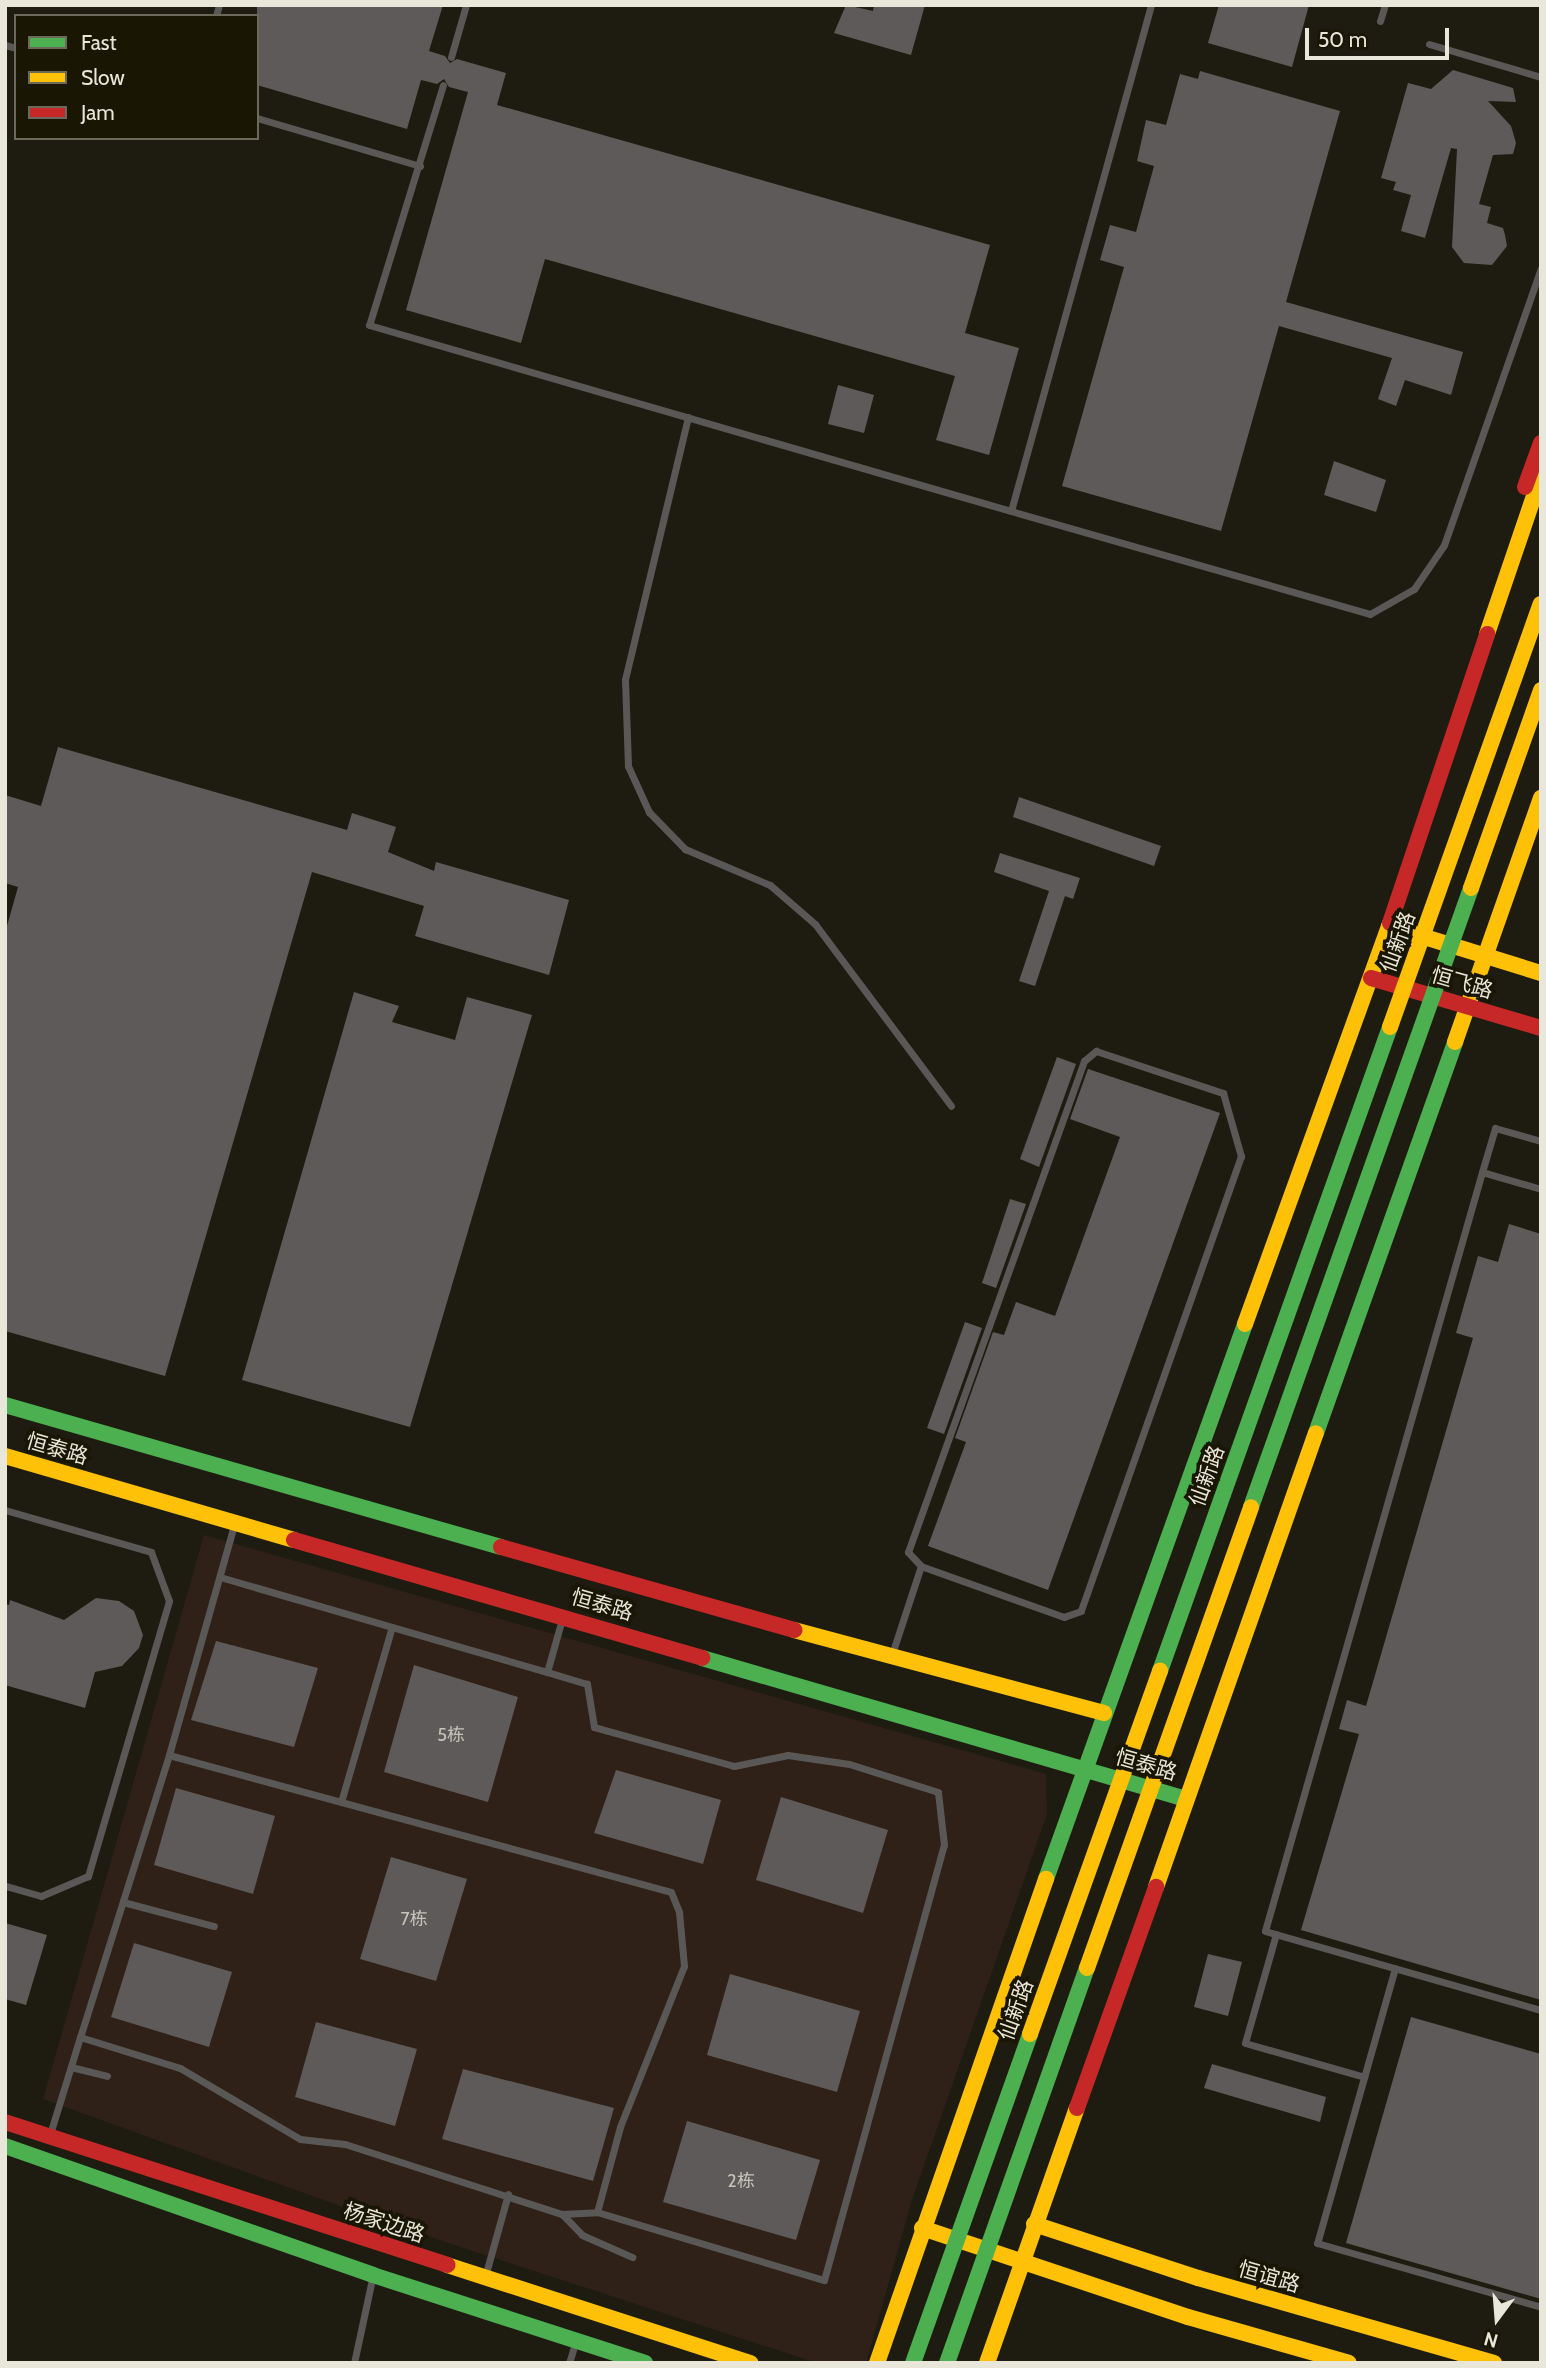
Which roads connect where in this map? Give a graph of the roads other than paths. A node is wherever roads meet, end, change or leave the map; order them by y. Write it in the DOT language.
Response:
graph roads {
  1 [pos="466,5"];
  2 [pos="1151,5"];
  3 [pos="1385,5"];
  4 [pos="1380,21"];
  5 [pos="1429,44"];
  6 [pos="451,57"];
  7 [pos="1541,77"];
  8 [pos="443,85"];
  9 [pos="259,119"];
  10 [pos="420,166"];
  11 [pos="1541,268"];
  12 [pos="688,417"];
  13 [pos="1541,443"];
  14 [pos="1541,475"];
  15 [pos="1011,511"];
  16 [pos="1541,604"];
  17 [pos="1489,624"];
  18 [pos="1541,690"];
  19 [pos="1541,798"];
  20 [pos="1389,926"];
  21 [pos="1483,956"];
  22 [pos="1541,973"];
  23 [pos="1371,978"];
  24 [pos="1465,1006"];
  25 [pos="1541,1028"];
  26 [pos="951,1107"];
  27 [pos="1541,1141"];
  28 [pos="1482,1172"];
  29 [pos="1541,1189"];
  30 [pos="5,1405"];
  31 [pos="5,1456"];
  32 [pos="5,1510"];
  33 [pos="235,1521"];
  34 [pos="921,1566"];
  35 [pos="220,1577"];
  36 [pos="563,1615"];
  37 [pos="392,1627"];
  38 [pos="890,1658"];
  39 [pos="547,1672"];
  40 [pos="1104,1713"];
  41 [pos="169,1755"];
  42 [pos="1086,1770"];
  43 [pos="1186,1799"];
  44 [pos="341,1802"];
  45 [pos="5,1886"];
  46 [pos="123,1902"];
  47 [pos="214,1926"];
  48 [pos="1276,1934"];
  49 [pos="1395,1968"];
  50 [pos="1541,2010"];
  51 [pos="80,2037"];
  52 [pos="71,2067"];
  53 [pos="107,2076"];
  54 [pos="1364,2077"];
  55 [pos="5,2122"];
  56 [pos="48,2137"];
  57 [pos="5,2146"];
  58 [pos="508,2194"];
  59 [pos="597,2212"];
  60 [pos="562,2214"];
  61 [pos="1034,2224"];
  62 [pos="922,2228"];
  63 [pos="632,2257"];
  64 [pos="1022,2261"];
  65 [pos="373,2275"];
  66 [pos="485,2277"];
  67 [pos="1541,2307"];
  68 [pos="576,2340"];
  69 [pos="354,2363"];
  70 [pos="569,2363"];
  71 [pos="645,2363"];
  72 [pos="751,2363"];
  73 [pos="877,2363"];
  74 [pos="913,2363"];
  75 [pos="947,2363"];
  76 [pos="987,2363"];
  77 [pos="1349,2363"];
  78 [pos="1494,2363"];
  1 -- 6 [label="lane"];
  2 -- 15 [label="lane"];
  3 -- 4 [label="lane"];
  5 -- 7 [label="lane"];
  8 -- 10 [label="lane"];
  9 -- 10 [label="lane"];
  10 -- 12 [label="lane"];
  11 -- 15 [label="lane"];
  12 -- 15 [label="lane"];
  12 -- 26 [label="lane"];
  13 -- 17 [label="main road, 仙新路"];
  14 -- 17 [label="main road, 仙新路"];
  16 -- 74 [label="main road, 仙新路, bridge"];
  17 -- 20 [label="main road, 仙新路"];
  18 -- 75 [label="main road, bridge"];
  19 -- 21 [label="main road"];
  20 -- 21 [label="main road, 恒飞路"];
  20 -- 23 [label="main road, 仙新路"];
  21 -- 22 [label="main road, 恒飞路"];
  21 -- 24 [label="main road"];
  23 -- 24 [label="main road, 恒飞路"];
  23 -- 40 [label="main road, 仙新路"];
  24 -- 25 [label="main road, 恒飞路"];
  24 -- 43 [label="main road"];
  27 -- 28 [label="lane"];
  28 -- 29 [label="lane"];
  28 -- 48 [label="lane"];
  30 -- 38 [label="main road, 恒泰路"];
  31 -- 33 [label="main road, 恒泰路"];
  32 -- 45 [label="lane"];
  33 -- 35 [label="lane"];
  33 -- 36 [label="main road, 恒泰路"];
  34 -- 34 [label="lane"];
  34 -- 38 [label="lane"];
  35 -- 37 [label="lane"];
  35 -- 41 [label="lane"];
  36 -- 39 [label="lane"];
  36 -- 42 [label="main road, 恒泰路"];
  37 -- 39 [label="lane"];
  37 -- 44 [label="lane"];
  38 -- 40 [label="main road, 恒泰路"];
  39 -- 59 [label="lane"];
  40 -- 42 [label="main road, 仙新路"];
  41 -- 44 [label="lane"];
  41 -- 46 [label="lane"];
  42 -- 43 [label="main road, 恒泰路"];
  42 -- 62 [label="main road, 仙新路"];
  43 -- 61 [label="main road"];
  44 -- 59 [label="lane"];
  46 -- 47 [label="lane"];
  46 -- 51 [label="lane"];
  48 -- 49 [label="lane"];
  48 -- 54 [label="lane"];
  49 -- 50 [label="lane"];
  49 -- 54 [label="lane"];
  51 -- 52 [label="lane"];
  51 -- 58 [label="lane"];
  52 -- 53 [label="lane"];
  52 -- 56 [label="lane"];
  54 -- 67 [label="lane"];
  55 -- 56 [label="main road, 杨家边路"];
  56 -- 66 [label="main road, 杨家边路"];
  57 -- 65 [label="main road"];
  58 -- 60 [label="lane"];
  58 -- 66 [label="lane"];
  59 -- 60 [label="lane"];
  60 -- 63 [label="lane"];
  61 -- 64 [label="main road"];
  61 -- 78 [label="main road, 恒谊路"];
  62 -- 64 [label="main road"];
  62 -- 73 [label="main road, 仙新路"];
  64 -- 76 [label="main road"];
  64 -- 77 [label="main road"];
  65 -- 68 [label="main road"];
  65 -- 69 [label="lane"];
  66 -- 72 [label="main road, 杨家边路"];
  68 -- 70 [label="lane"];
  68 -- 71 [label="main road"];
}
